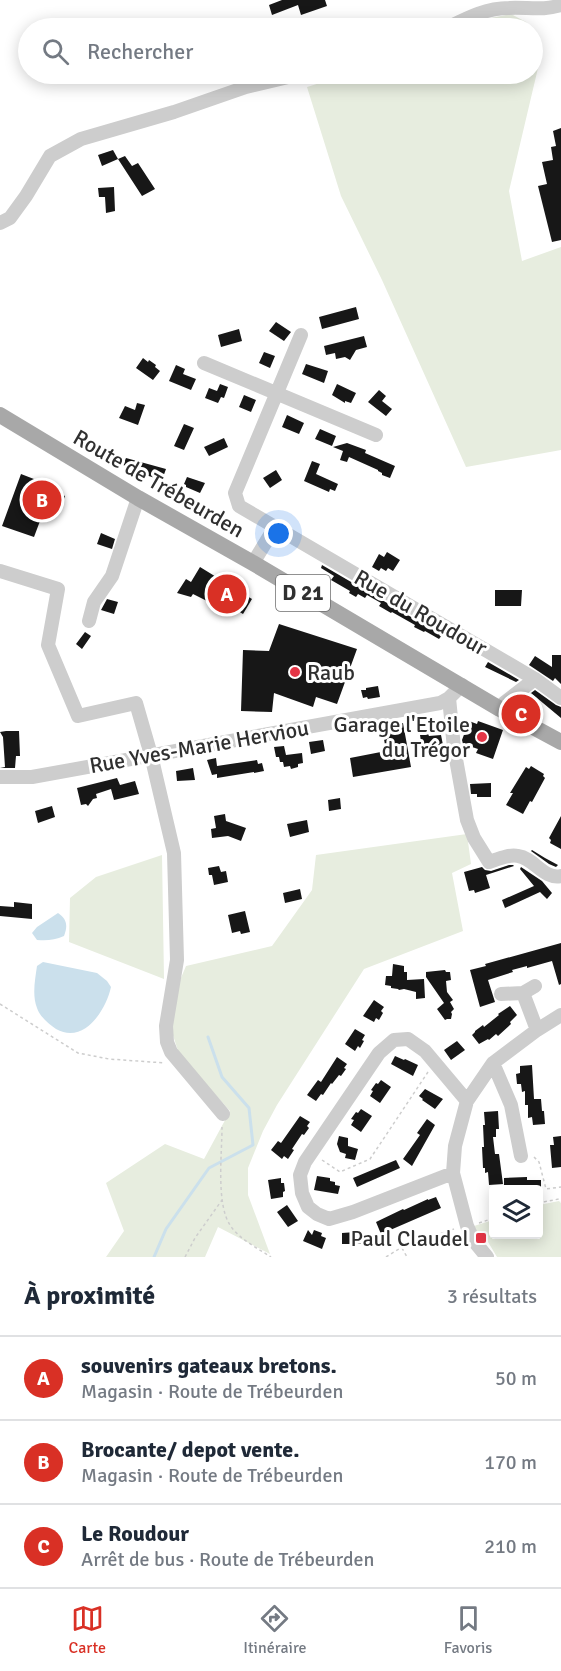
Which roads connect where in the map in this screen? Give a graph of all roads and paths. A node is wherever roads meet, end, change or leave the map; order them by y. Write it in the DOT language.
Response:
graph roads {
  1 [pos="561,5"];
  2 [pos="466,18"];
  3 [pos="259,84"];
  4 [pos="0,224"];
  5 [pos="301,335"];
  6 [pos="204,363"];
  7 [pos="277,395"];
  8 [pos="0,415"];
  9 [pos="0,426"];
  10 [pos="376,435"];
  11 [pos="46,443"];
  12 [pos="138,498"];
  13 [pos="275,526"];
  14 [pos="253,563"];
  15 [pos="0,571"];
  16 [pos="89,621"];
  17 [pos="536,679"];
  18 [pos="462,685"];
  19 [pos="449,698"];
  20 [pos="561,698"];
  21 [pos="500,709"];
  22 [pos="561,742"];
  23 [pos="152,755"];
  24 [pos="0,777"];
  25 [pos="561,876"];
  26 [pos="501,994"];
  27 [pos="0,1004"];
  28 [pos="561,1015"];
  29 [pos="537,1030"];
  30 [pos="434,1062"];
  31 [pos="181,1063"];
  32 [pos="493,1063"];
  33 [pos="467,1101"];
  34 [pos="223,1114"];
  35 [pos="311,1153"];
  36 [pos="520,1156"];
  37 [pos="453,1173"];
  38 [pos="561,1187"];
  39 [pos="561,1195"];
  40 [pos="222,1199"];
  41 [pos="560,1200"];
  42 [pos="543,1202"];
  43 [pos="489,1220"];
  44 [pos="466,1227"];
  45 [pos="402,1247"];
  46 [pos="185,1257"];
  47 [pos="271,1257"];
  48 [pos="386,1257"];
  49 [pos="407,1257"];
  50 [pos="487,1257"];
  1 -- 2 [label="street"];
  3 -- 4 [label="street"];
  5 -- 7 [label="street, Rue du Roudour"];
  6 -- 7 [label="street"];
  7 -- 10 [label="street"];
  7 -- 13 [label="street, Rue du Roudour"];
  8 -- 11 [label="main road, Route de Trébeurden / D 21"];
  9 -- 11 [label="main road, Route de Trébeurden"];
  11 -- 12 [label="main road, Route de Trébeurden / D 21"];
  12 -- 14 [label="main road, Route de Trébeurden / D 21"];
  12 -- 16 [label="street"];
  13 -- 14 [label="street"];
  13 -- 17 [label="street, Rue du Roudour"];
  14 -- 18 [label="main road, Route de Trébeurden / D 21"];
  15 -- 23 [label="street"];
  17 -- 20 [label="street, Rue du Roudour"];
  17 -- 21 [label="street"];
  18 -- 19 [label="street, Rue Yves-Marie Herviou"];
  18 -- 21 [label="main road, Route de Trébeurden / D 21"];
  19 -- 23 [label="street, Rue Yves-Marie Herviou"];
  19 -- 25 [label="street"];
  21 -- 22 [label="main road, Route de Trébeurden / D 21"];
  23 -- 24 [label="street, Rue Yves-Marie Herviou"];
  23 -- 31 [label="street"];
  26 -- 29 [label="street"];
  27 -- 31 [label="path"];
  28 -- 29 [label="street"];
  29 -- 32 [label="street"];
  30 -- 33 [label="street"];
  30 -- 35 [label="path"];
  30 -- 35 [label="street"];
  31 -- 34 [label="street"];
  32 -- 33 [label="street"];
  32 -- 36 [label="street"];
  33 -- 37 [label="street"];
  34 -- 40 [label="path"];
  35 -- 37 [label="street"];
  36 -- 38 [label="path"];
  37 -- 44 [label="street"];
  39 -- 41 [label="path"];
  40 -- 46 [label="path"];
  40 -- 47 [label="path"];
  41 -- 42 [label="path"];
  43 -- 44 [label="path"];
  44 -- 45 [label="path"];
  44 -- 50 [label="street"];
  45 -- 48 [label="path"];
  45 -- 49 [label="path"];
}
